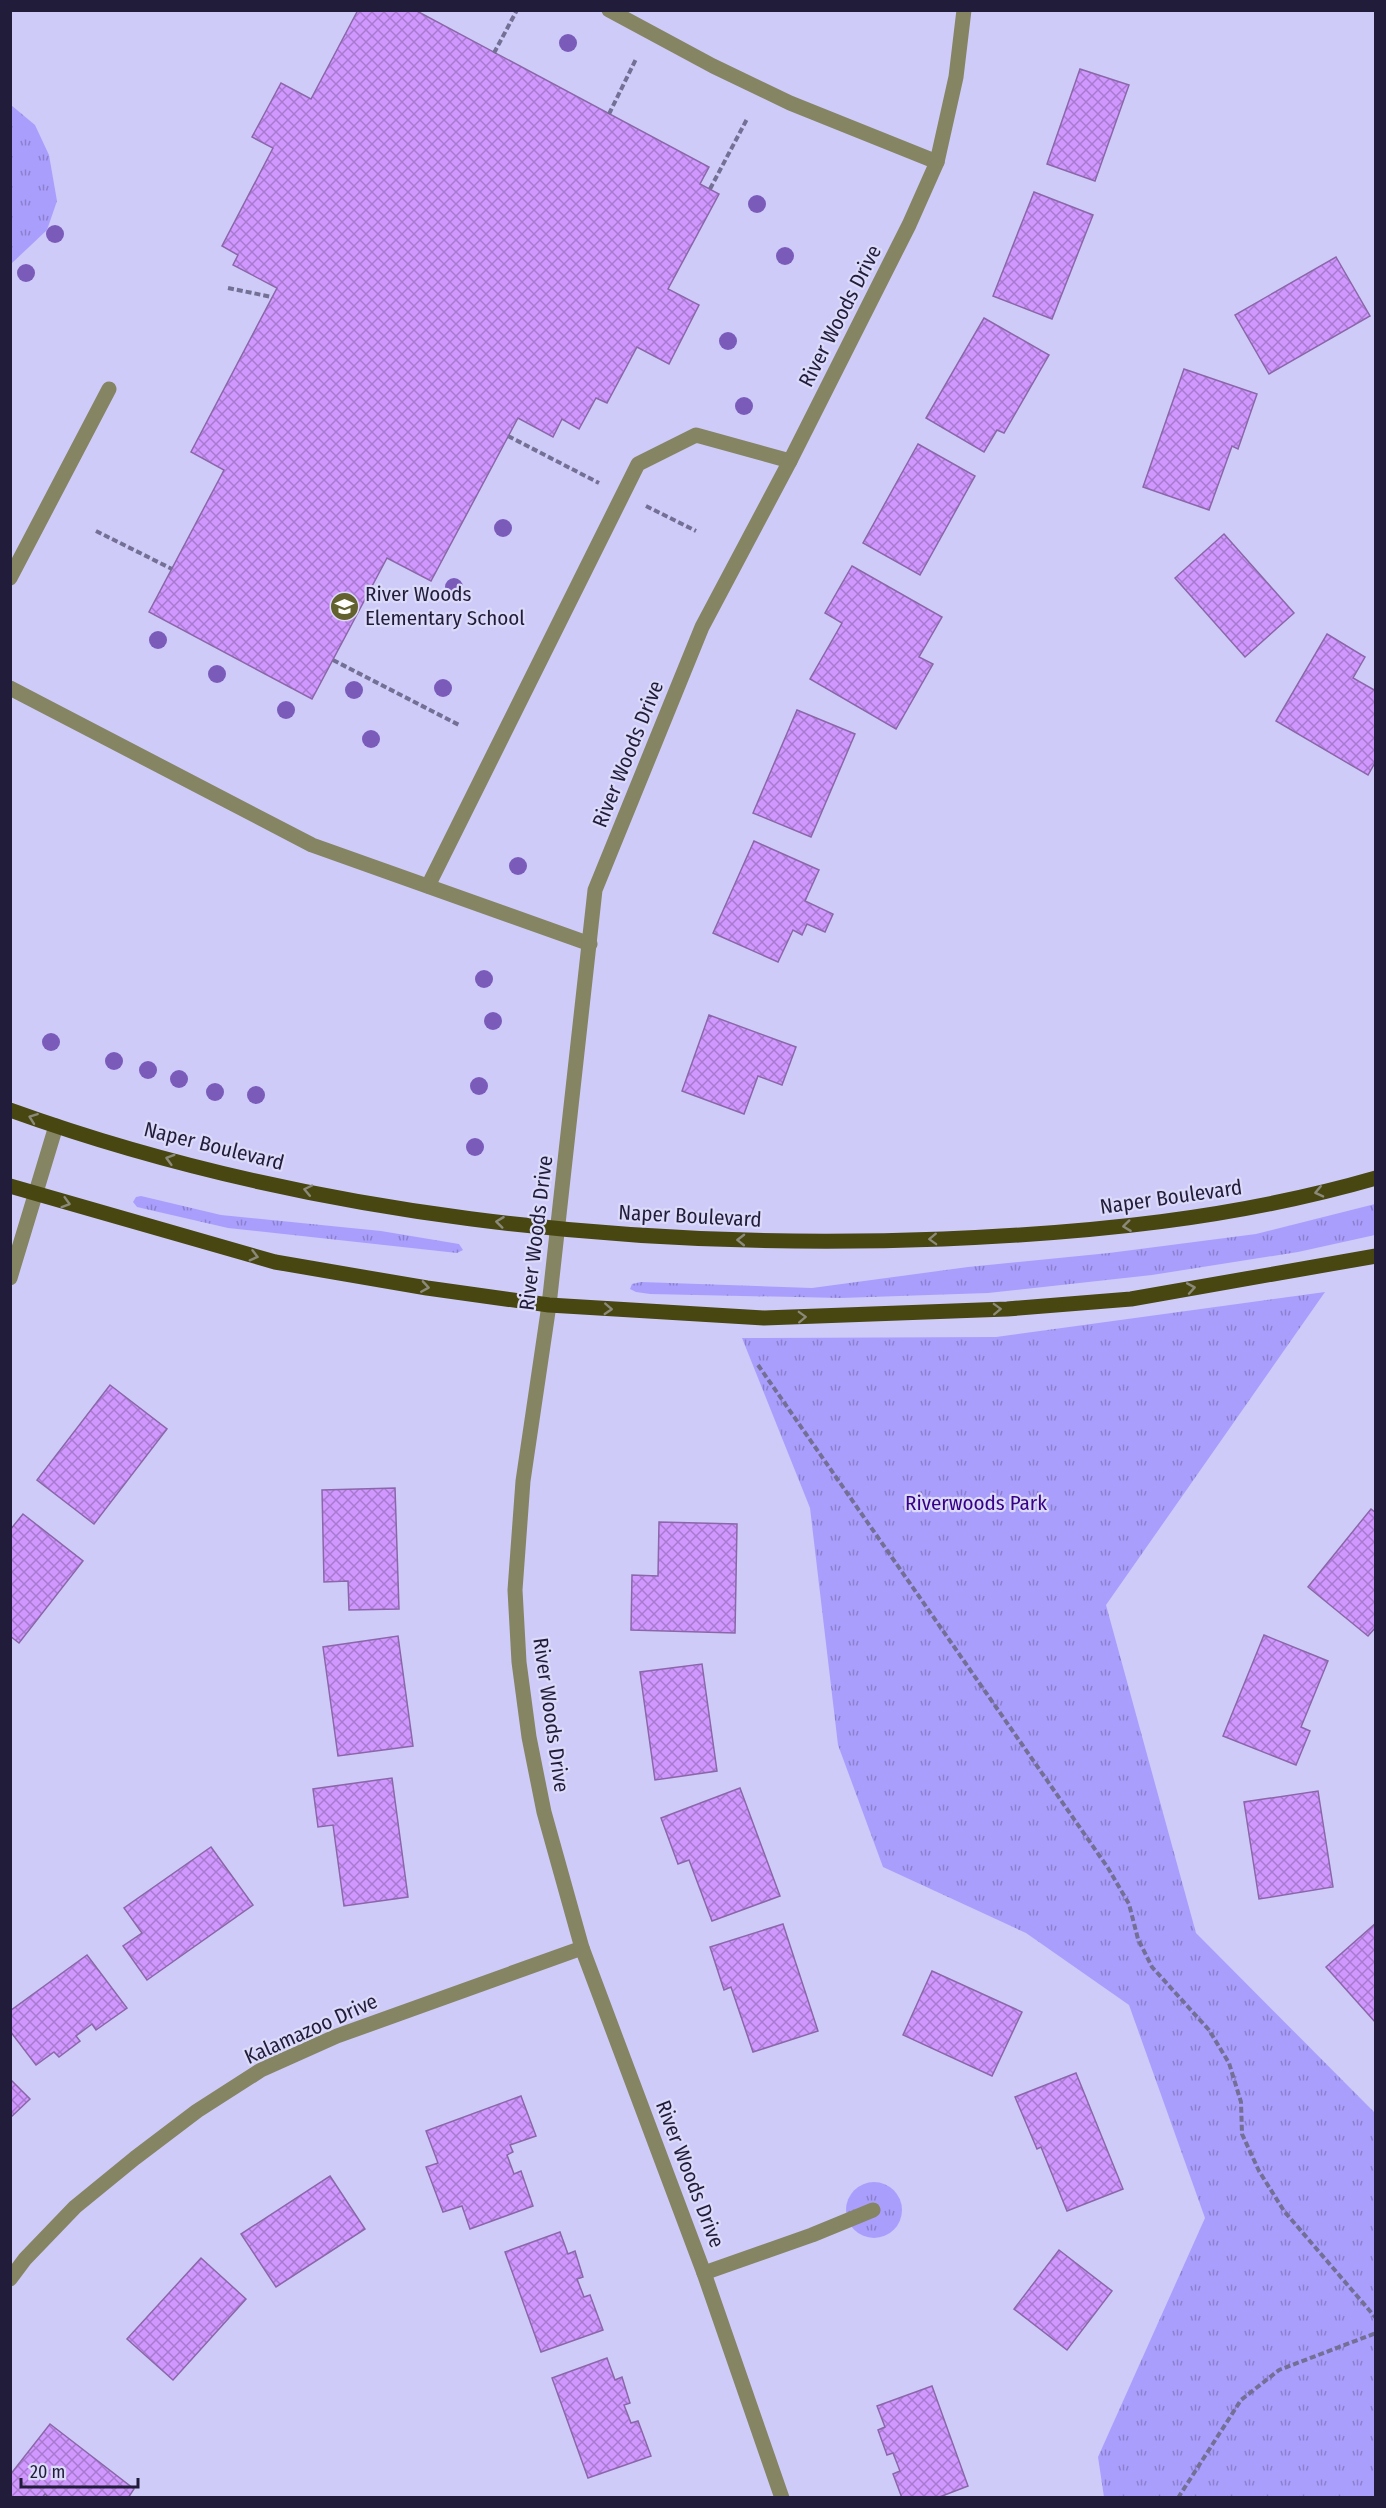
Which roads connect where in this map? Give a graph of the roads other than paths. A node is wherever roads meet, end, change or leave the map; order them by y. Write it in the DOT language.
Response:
graph roads {
  1 [pos="609,10"];
  2 [pos="964,10"];
  3 [pos="937,162"];
  4 [pos="109,389"];
  5 [pos="790,461"];
  6 [pos="10,578"];
  7 [pos="10,688"];
  8 [pos="428,886"];
  9 [pos="590,944"];
  10 [pos="10,1110"];
  11 [pos="56,1126"];
  12 [pos="1376,1178"];
  13 [pos="10,1186"];
  14 [pos="36,1194"];
  15 [pos="558,1228"];
  16 [pos="1376,1256"];
  17 [pos="10,1278"];
  18 [pos="549,1305"];
  19 [pos="582,1947"];
  20 [pos="873,2210"];
  21 [pos="704,2273"];
  22 [pos="10,2279"];
  23 [pos="782,2498"];
  1 -- 3 [label="street"];
  2 -- 3 [label="street, River Woods Drive"];
  3 -- 5 [label="street, River Woods Drive"];
  4 -- 6 [label="street"];
  5 -- 8 [label="street"];
  5 -- 9 [label="street, River Woods Drive"];
  7 -- 8 [label="street"];
  8 -- 9 [label="street"];
  9 -- 15 [label="street, River Woods Drive"];
  11 -- 10 [label="main road, Naper Boulevard, one-way"];
  11 -- 14 [label="street"];
  15 -- 11 [label="main road, Naper Boulevard, one-way"];
  12 -- 15 [label="main road, Naper Boulevard, one-way"];
  13 -- 14 [label="main road"];
  14 -- 17 [label="street"];
  14 -- 18 [label="main road, one-way"];
  15 -- 18 [label="street, River Woods Drive"];
  18 -- 16 [label="main road, one-way"];
  18 -- 19 [label="street, River Woods Drive"];
  19 -- 21 [label="street, River Woods Drive"];
  19 -- 22 [label="street, Kalamazoo Drive"];
  20 -- 21 [label="street"];
  21 -- 23 [label="street, River Woods Drive"];
}
